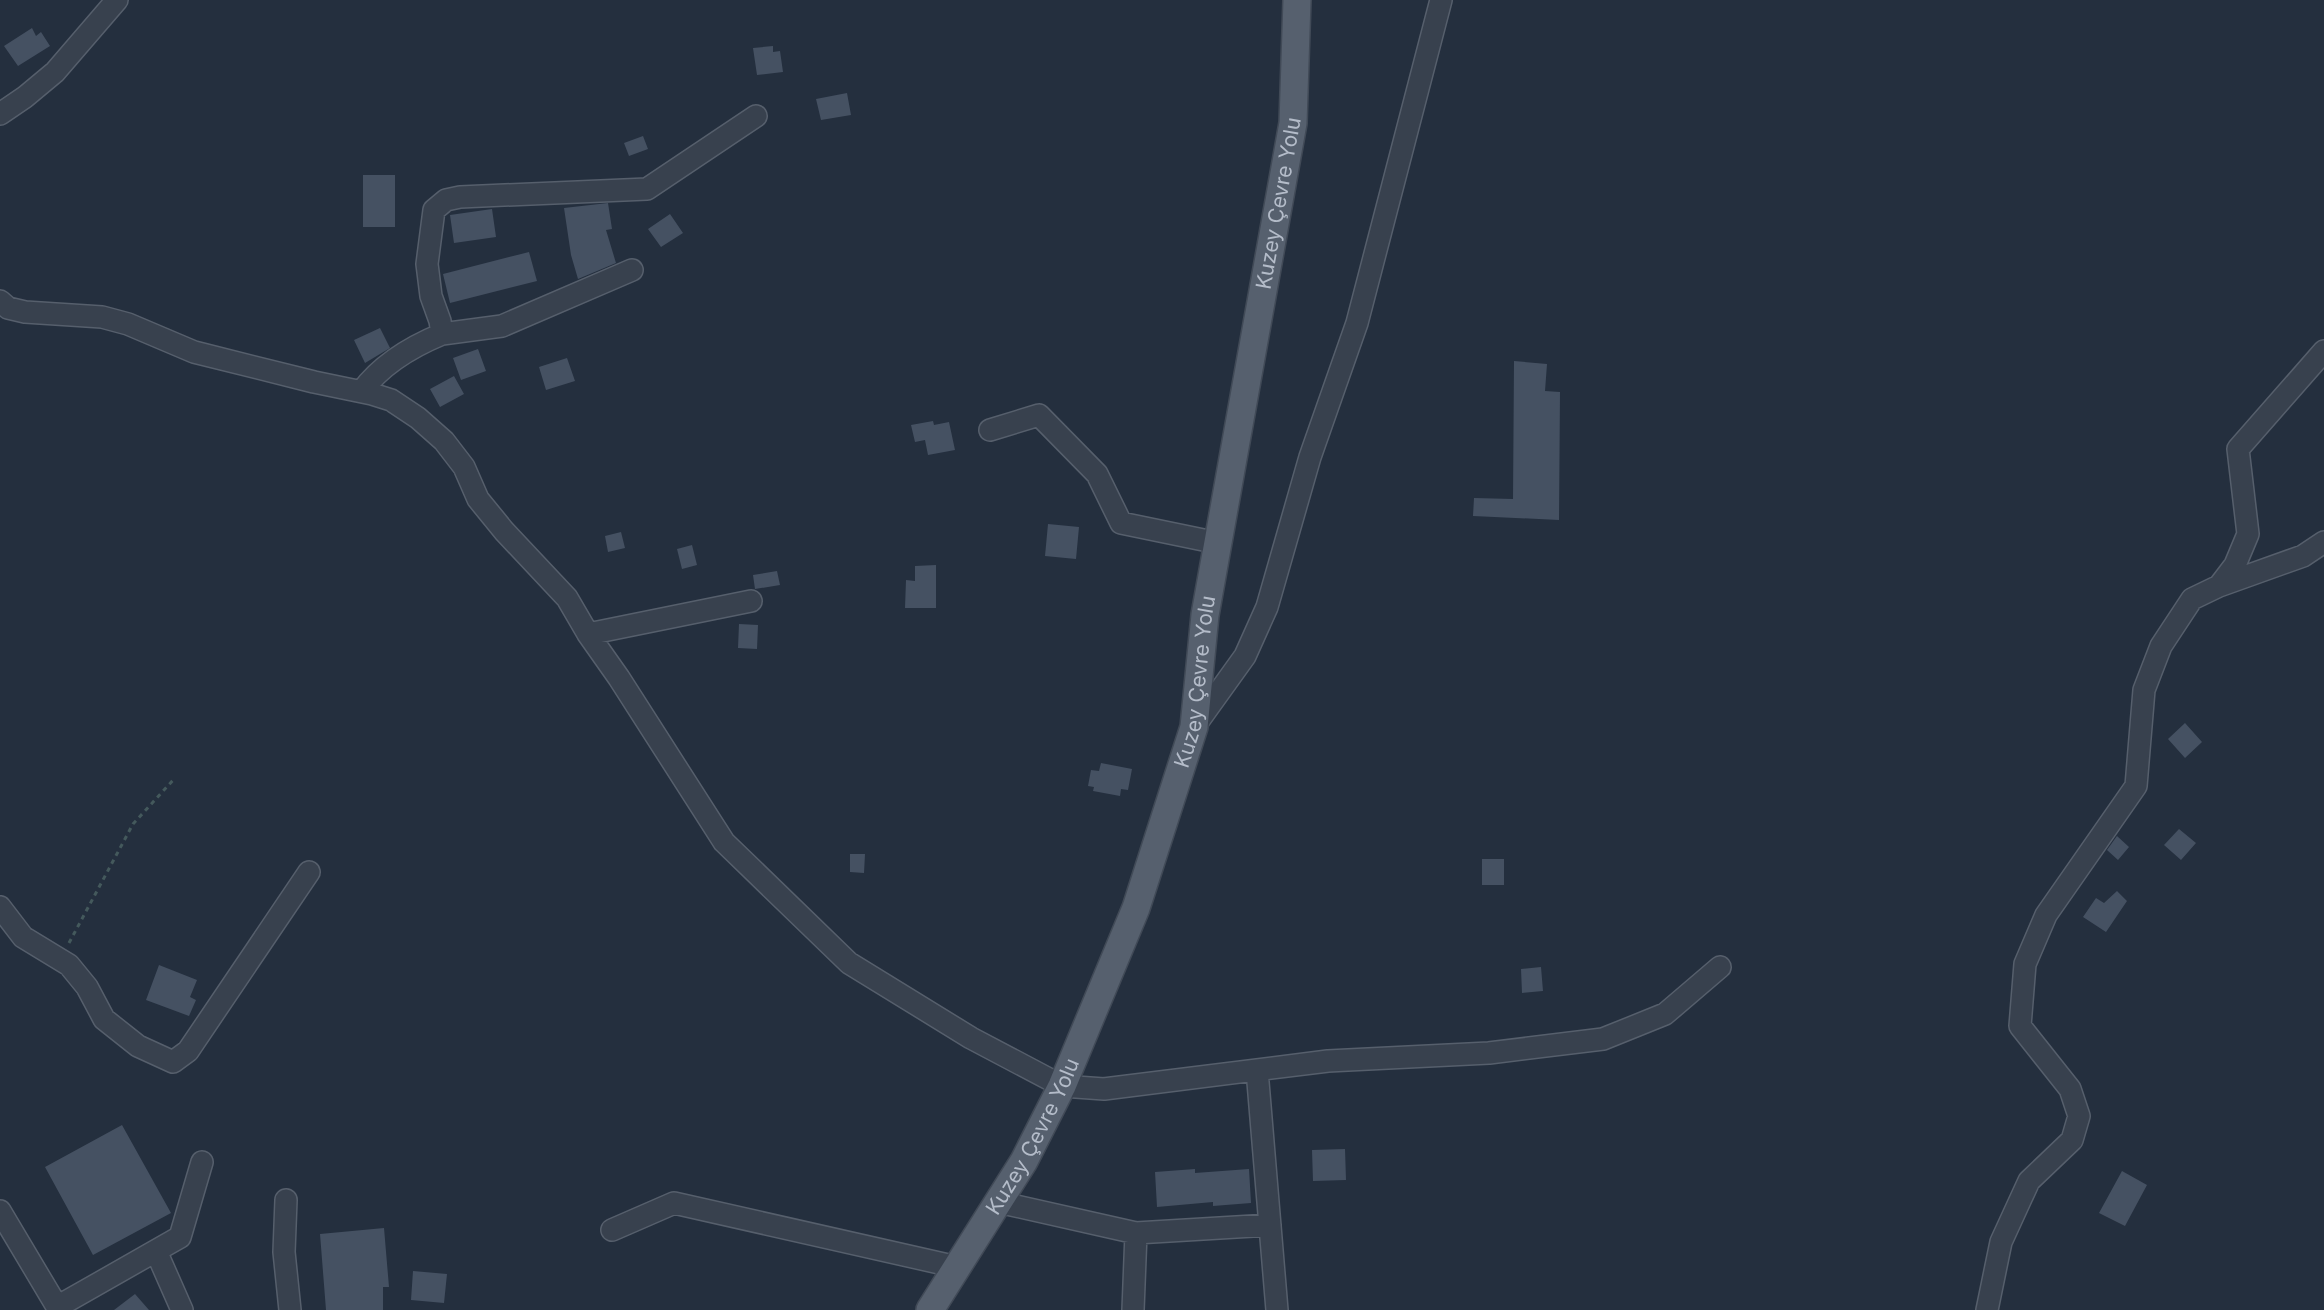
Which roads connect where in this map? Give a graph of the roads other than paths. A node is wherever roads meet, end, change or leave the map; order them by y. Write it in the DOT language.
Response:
graph roads {
  1 [pos="117,0"];
  2 [pos="1297,0"];
  3 [pos="1441,0"];
  4 [pos="0,114"];
  5 [pos="756,116"];
  6 [pos="632,270"];
  7 [pos="0,301"];
  8 [pos="442,334"];
  9 [pos="2324,351"];
  10 [pos="362,391"];
  11 [pos="990,430"];
  12 [pos="2324,542"];
  13 [pos="1218,543"];
  14 [pos="2219,586"];
  15 [pos="751,601"];
  16 [pos="588,634"];
  17 [pos="1194,727"];
  18 [pos="309,872"];
  19 [pos="0,908"];
  20 [pos="1720,967"];
  21 [pos="1257,1070"];
  22 [pos="1062,1086"];
  23 [pos="202,1162"];
  24 [pos="286,1200"];
  25 [pos="998,1202"];
  26 [pos="0,1211"];
  27 [pos="1270,1225"];
  28 [pos="612,1230"];
  29 [pos="1136,1233"];
  30 [pos="156,1251"];
  31 [pos="957,1267"];
  32 [pos="58,1309"];
  33 [pos="182,1310"];
  34 [pos="290,1310"];
  35 [pos="930,1310"];
  36 [pos="1133,1310"];
  37 [pos="1277,1310"];
  38 [pos="1988,1310"];
  1 -- 4 [label="street"];
  2 -- 13 [label="main road, Kuzey Çevre Yolu"];
  3 -- 17 [label="street"];
  5 -- 8 [label="street"];
  6 -- 8 [label="street"];
  7 -- 10 [label="street"];
  8 -- 10 [label="street"];
  9 -- 14 [label="street"];
  10 -- 16 [label="street"];
  11 -- 13 [label="street"];
  12 -- 14 [label="street"];
  13 -- 17 [label="main road, Kuzey Çevre Yolu"];
  14 -- 38 [label="street"];
  15 -- 16 [label="street"];
  16 -- 22 [label="street"];
  17 -- 22 [label="main road, Kuzey Çevre Yolu"];
  18 -- 19 [label="street"];
  20 -- 21 [label="street"];
  21 -- 22 [label="street"];
  21 -- 27 [label="street"];
  22 -- 25 [label="main road, Kuzey Çevre Yolu"];
  23 -- 30 [label="street"];
  24 -- 34 [label="street"];
  25 -- 29 [label="street"];
  25 -- 31 [label="main road, Kuzey Çevre Yolu"];
  26 -- 32 [label="street"];
  27 -- 29 [label="street"];
  27 -- 37 [label="street"];
  28 -- 31 [label="street"];
  29 -- 36 [label="street"];
  30 -- 32 [label="street"];
  30 -- 33 [label="street"];
  31 -- 35 [label="main road, Kuzey Çevre Yolu"];
}
